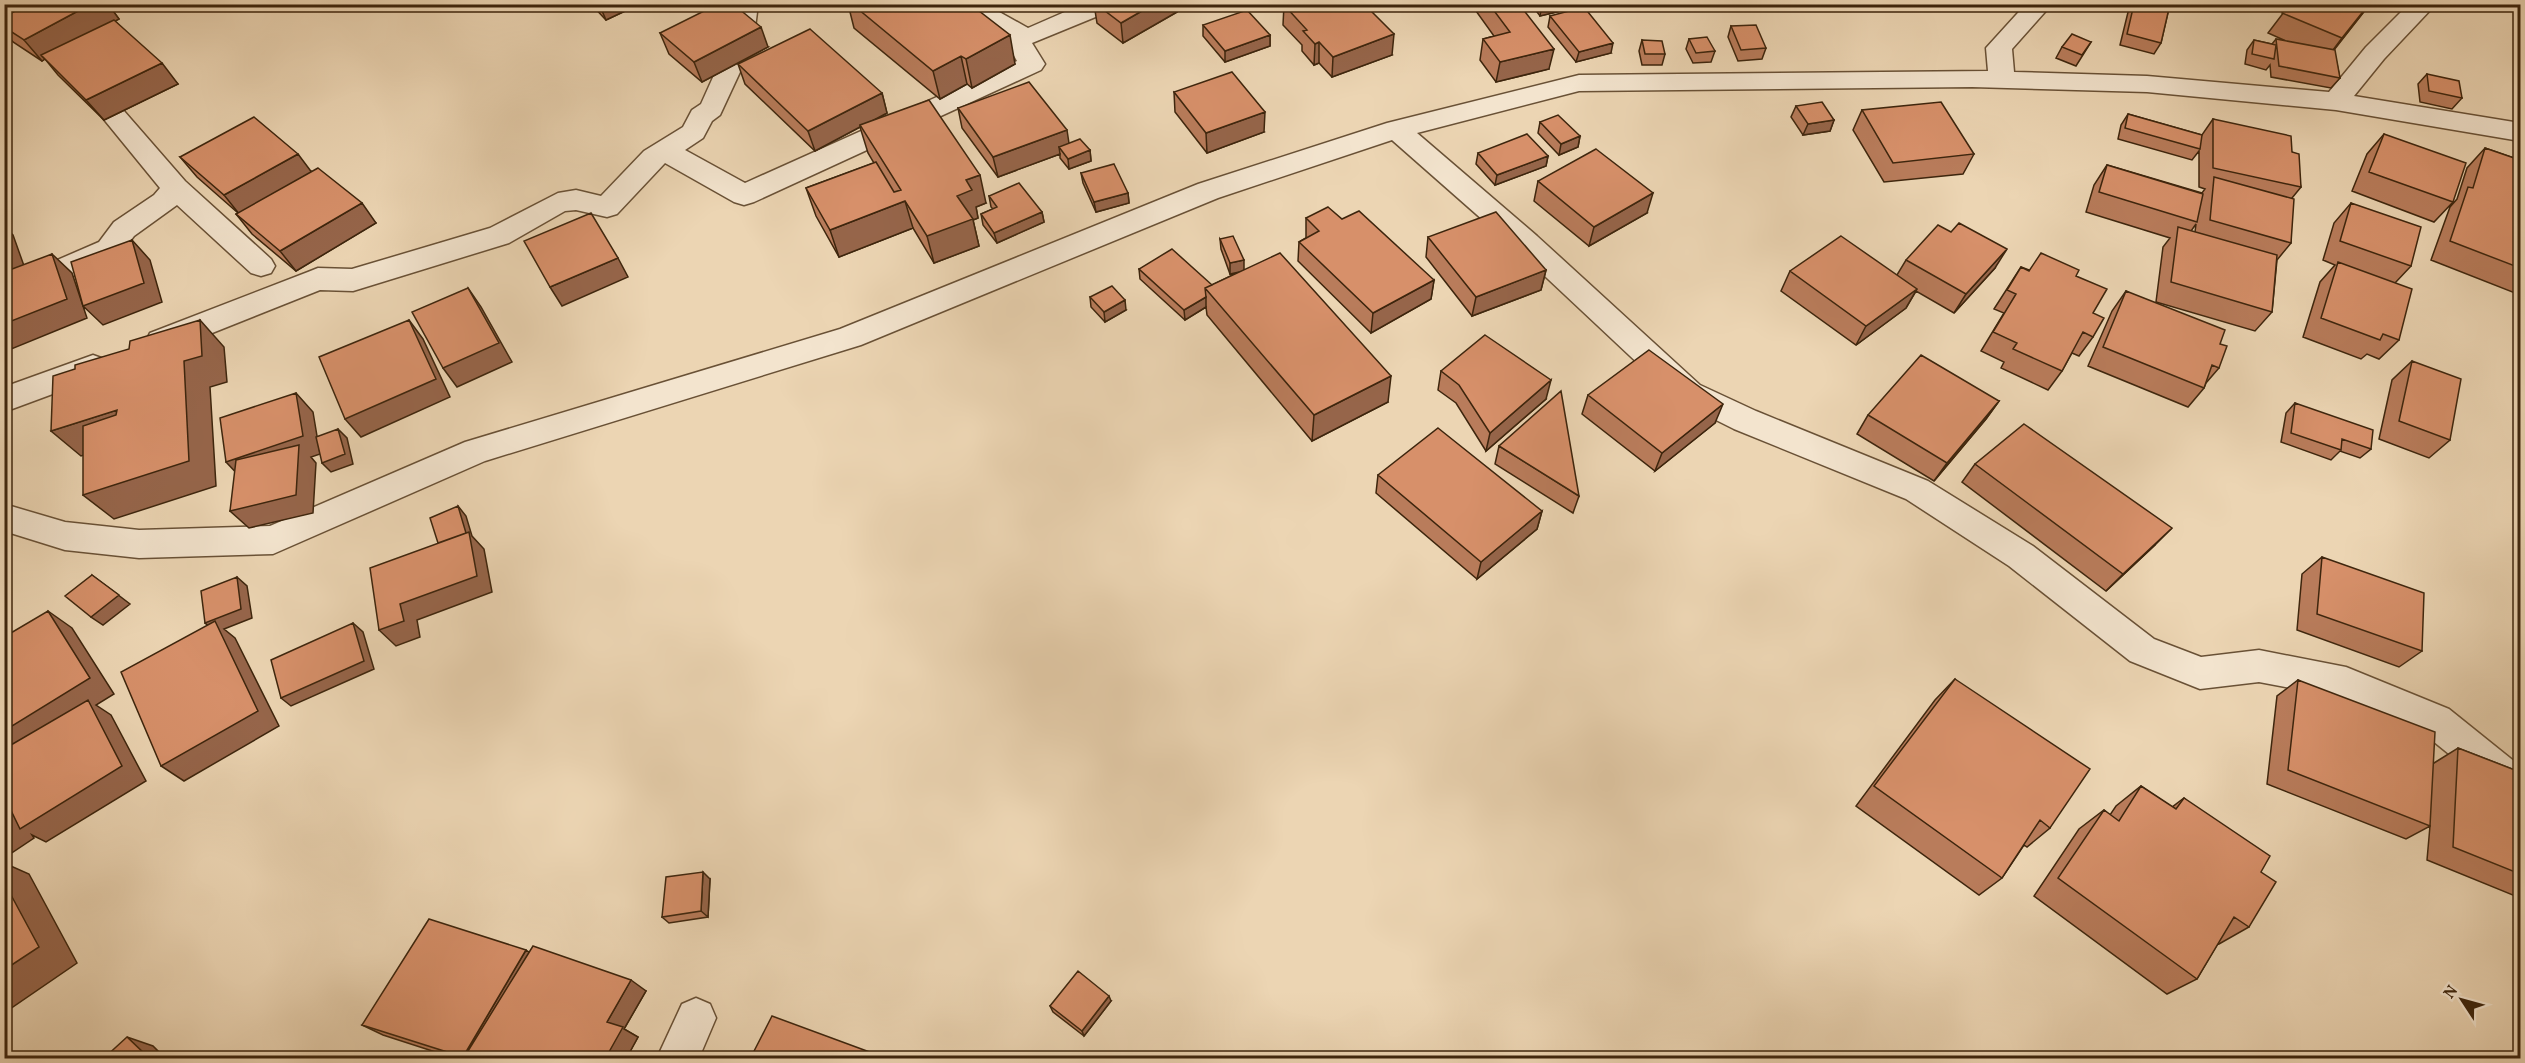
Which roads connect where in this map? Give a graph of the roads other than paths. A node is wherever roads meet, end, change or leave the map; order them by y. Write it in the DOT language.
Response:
graph roads {
  1 [pos="746,4"];
  2 [pos="766,4"];
  3 [pos="967,4"];
  4 [pos="1106,4"];
  5 [pos="2040,4"];
  6 [pos="2424,4"];
  7 [pos="1011,31"];
  8 [pos="744,33"];
  9 [pos="2002,80"];
  10 [pos="2336,101"];
  11 [pos="115,117"];
  12 [pos="1396,129"];
  13 [pos="2520,132"];
  14 [pos="659,154"];
  15 [pos="175,188"];
  16 [pos="261,266"];
  17 [pos="4,295"];
  18 [pos="4,400"];
  19 [pos="4,517"];
  20 [pos="2520,785"];
  21 [pos="696,1018"];
  22 [pos="678,1059"];
  1 -- 8 [label="street"];
  2 -- 8 [label="street"];
  3 -- 7 [label="street"];
  4 -- 7 [label="street"];
  5 -- 9 [label="street"];
  6 -- 10 [label="street"];
  7 -- 14 [label="street"];
  8 -- 14 [label="street"];
  9 -- 10 [label="street"];
  9 -- 12 [label="street"];
  10 -- 13 [label="street"];
  11 -- 15 [label="street"];
  12 -- 19 [label="street"];
  12 -- 20 [label="street"];
  14 -- 18 [label="street"];
  15 -- 16 [label="street"];
  15 -- 17 [label="street"];
  21 -- 22 [label="street"];
}
